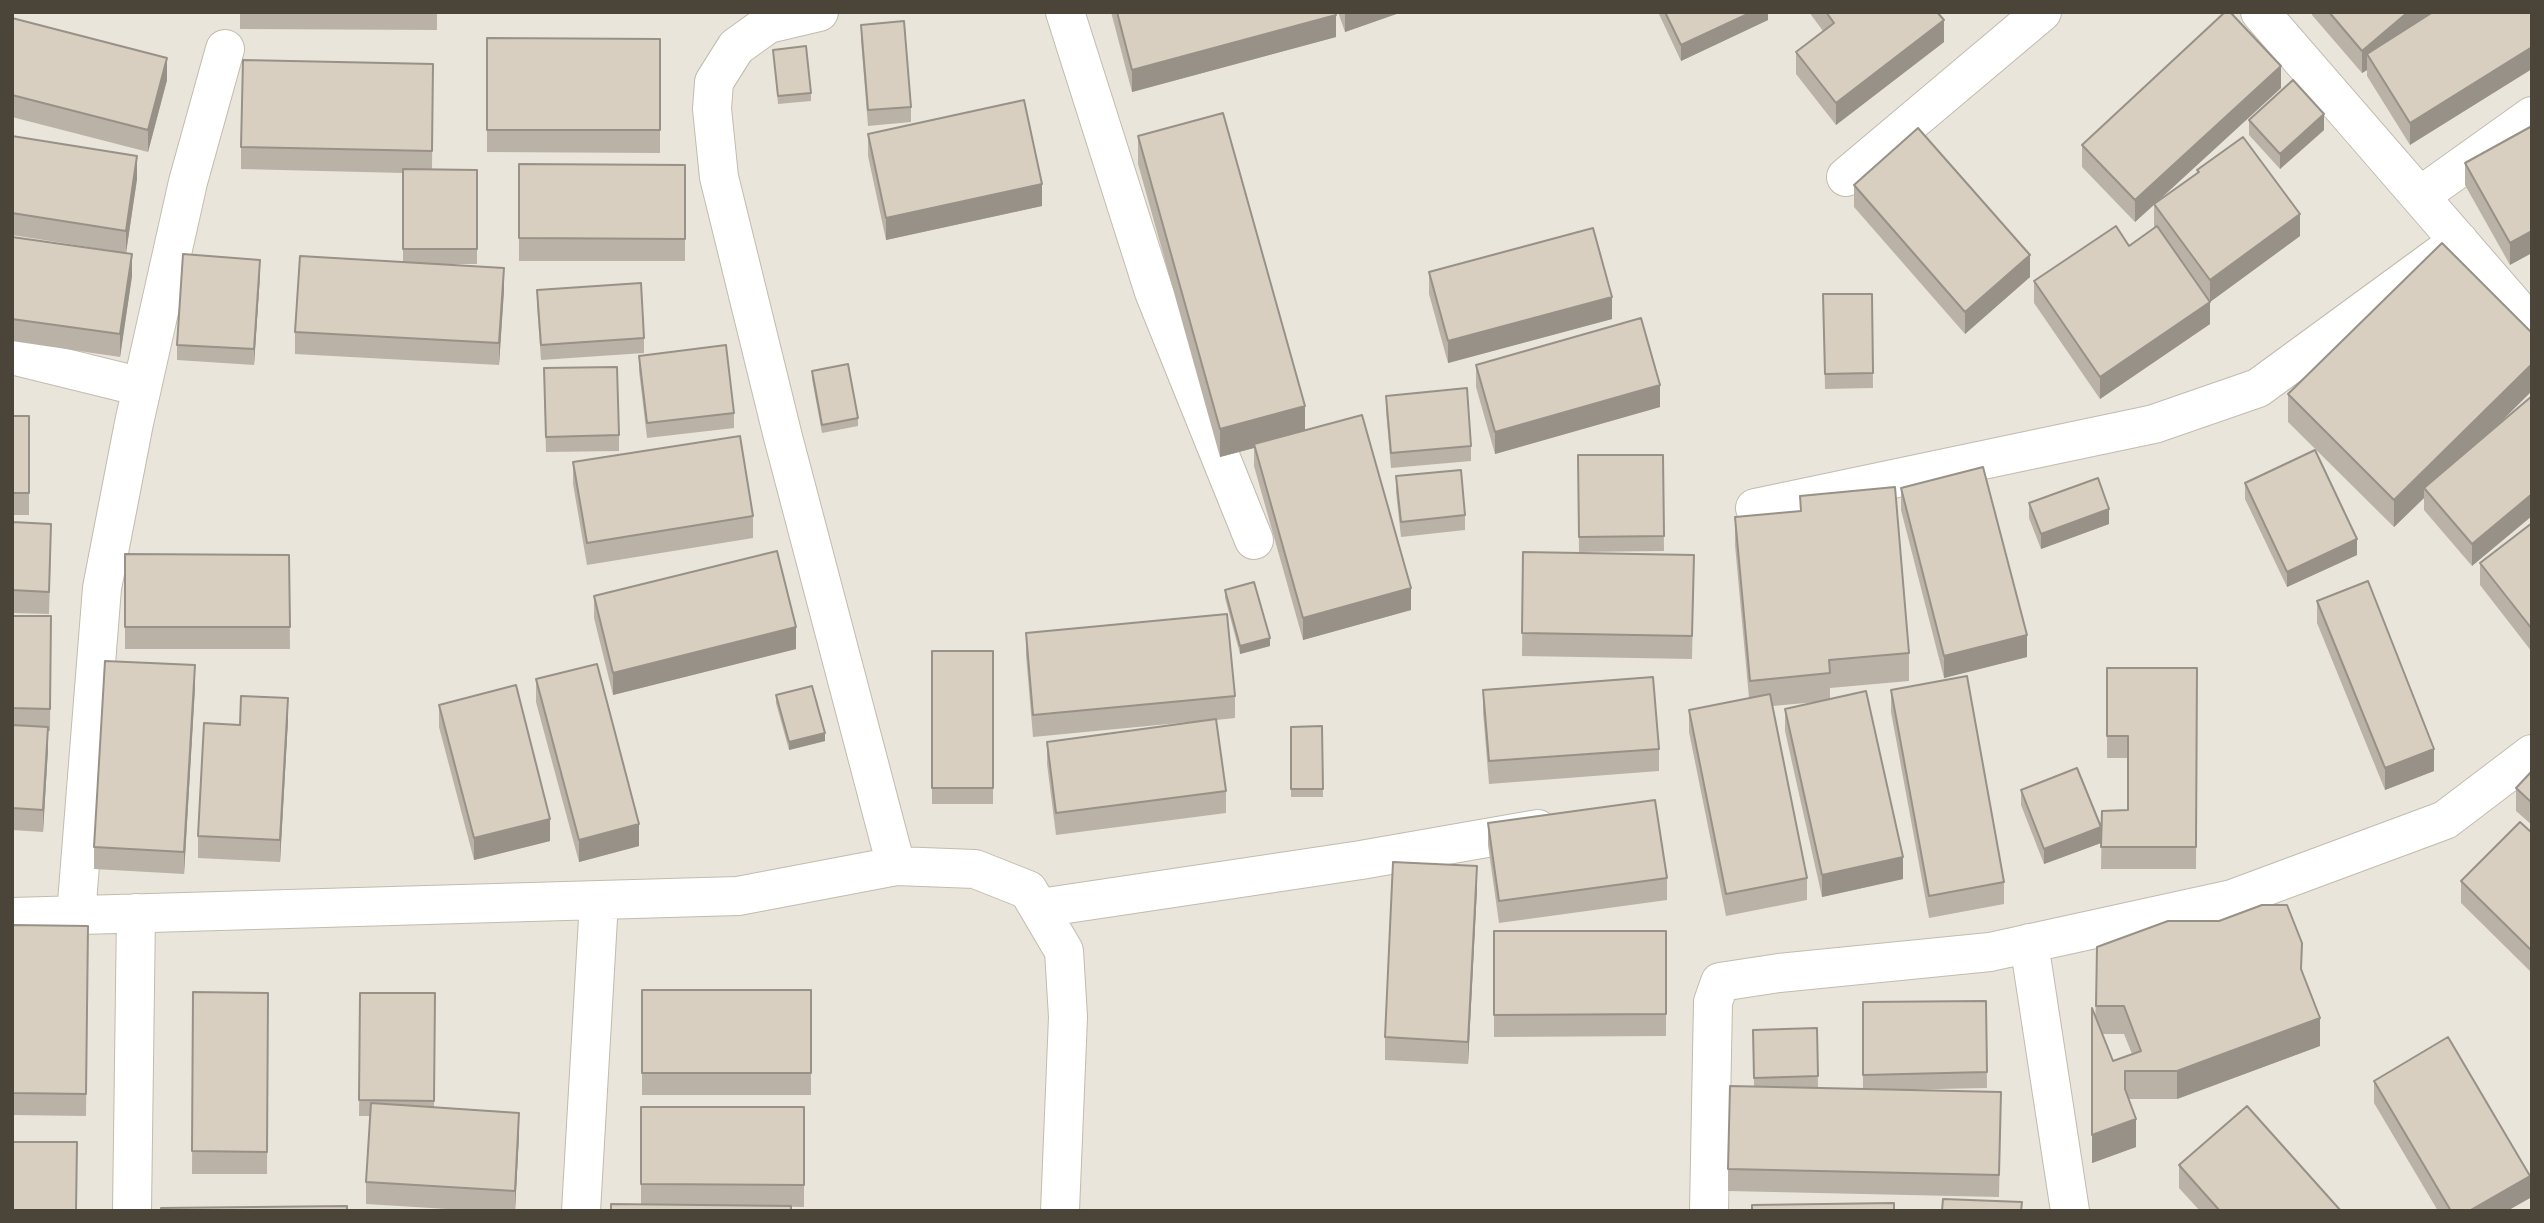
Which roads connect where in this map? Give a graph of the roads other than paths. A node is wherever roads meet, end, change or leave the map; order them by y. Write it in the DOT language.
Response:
graph roads {
  1 [pos="820,12"];
  2 [pos="1065,12"];
  3 [pos="2042,12"];
  4 [pos="2260,12"];
  5 [pos="225,49"];
  6 [pos="2532,116"];
  7 [pos="1846,177"];
  8 [pos="2420,195"];
  9 [pos="2459,241"];
  10 [pos="2532,326"];
  11 [pos="12,355"];
  12 [pos="142,387"];
  13 [pos="1755,508"];
  14 [pos="1254,540"];
  15 [pos="2532,754"];
  16 [pos="1568,824"];
  17 [pos="895,866"];
  18 [pos="599,901"];
  19 [pos="1040,908"];
  20 [pos="136,913"];
  21 [pos="76,915"];
  22 [pos="12,917"];
  23 [pos="2029,943"];
  24 [pos="132,1211"];
  25 [pos="581,1211"];
  26 [pos="1060,1211"];
  27 [pos="1709,1211"];
  28 [pos="2070,1211"];
  1 -- 17 [label="street"];
  2 -- 14 [label="street"];
  3 -- 7 [label="street"];
  4 -- 8 [label="street"];
  5 -- 12 [label="street"];
  6 -- 8 [label="street"];
  8 -- 9 [label="street"];
  9 -- 10 [label="street"];
  9 -- 13 [label="street"];
  11 -- 12 [label="street"];
  12 -- 21 [label="street"];
  15 -- 23 [label="street"];
  16 -- 19 [label="street"];
  17 -- 18 [label="street"];
  17 -- 19 [label="street"];
  18 -- 20 [label="street"];
  18 -- 25 [label="street"];
  19 -- 26 [label="street"];
  20 -- 21 [label="street"];
  20 -- 24 [label="street"];
  21 -- 22 [label="street"];
  23 -- 27 [label="street"];
  23 -- 28 [label="street"];
}
